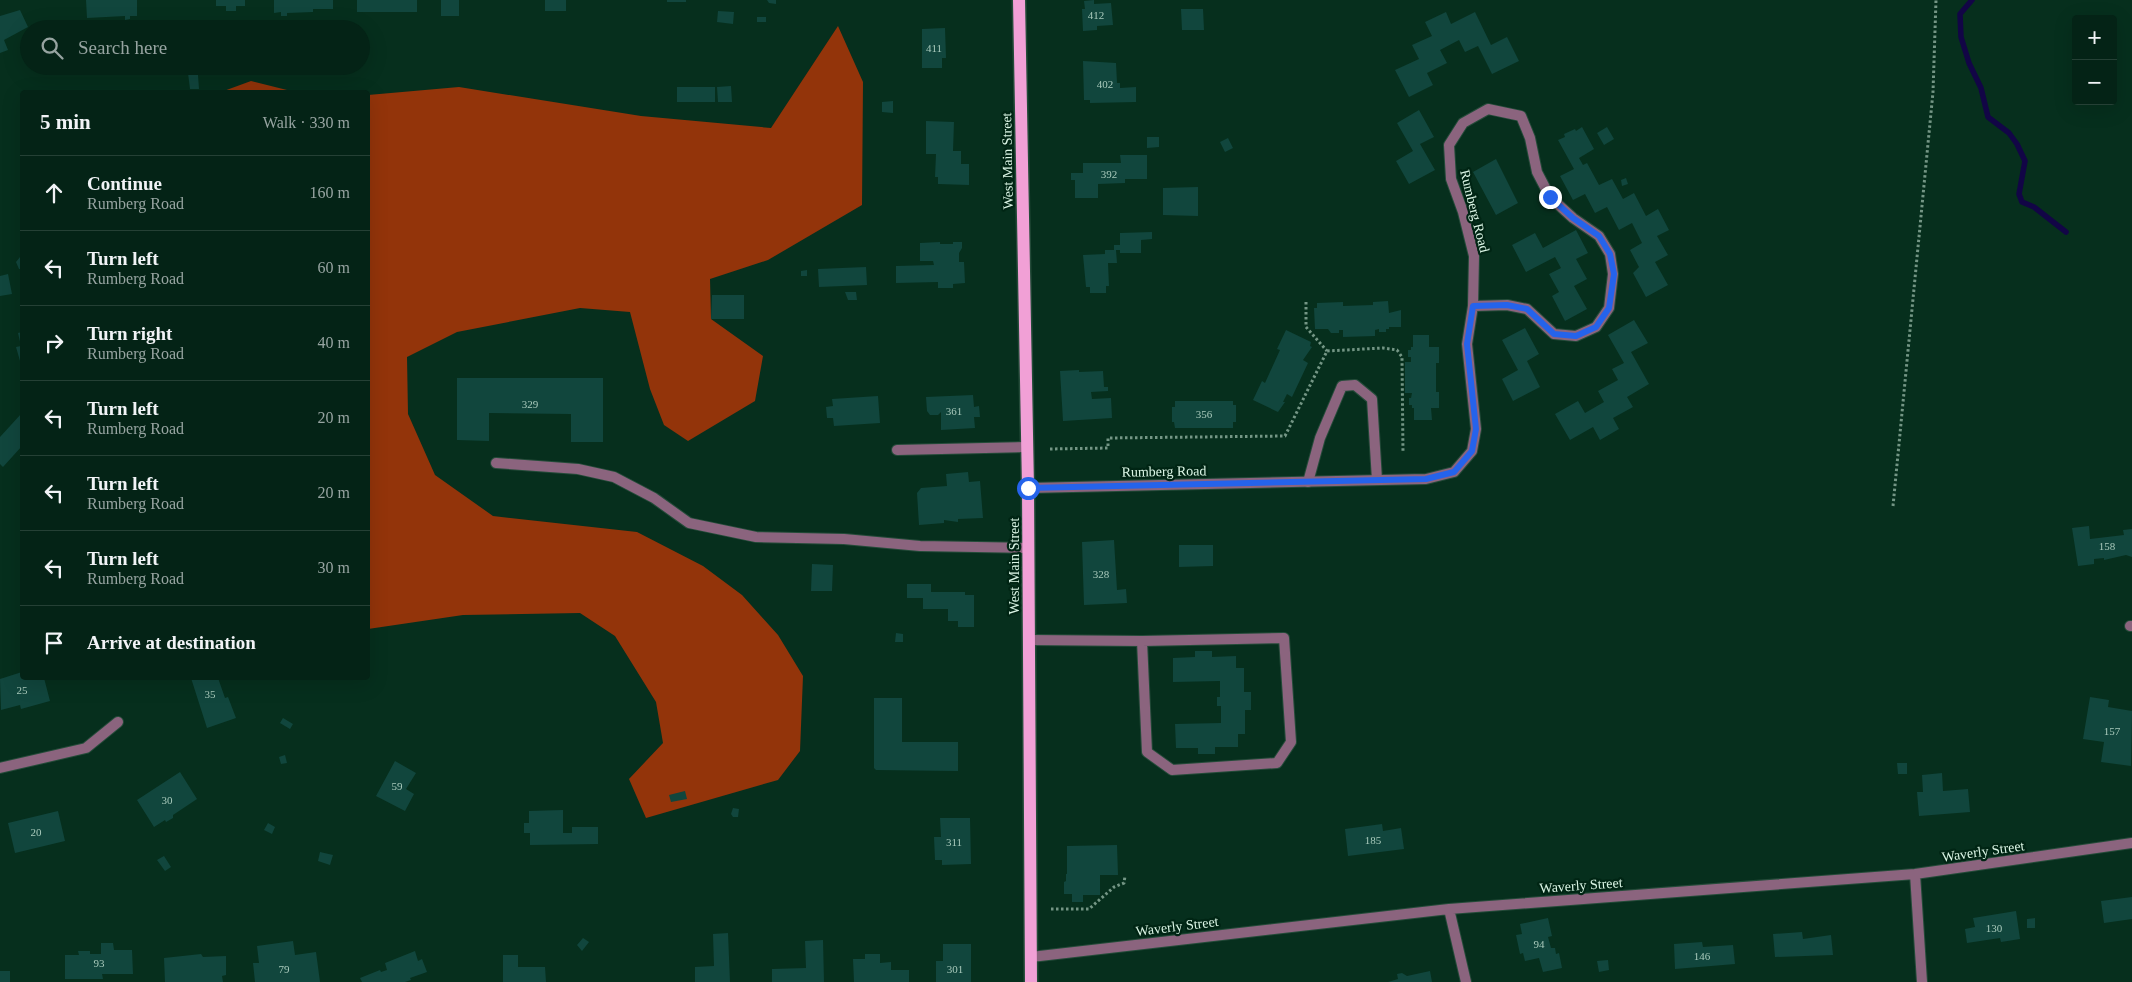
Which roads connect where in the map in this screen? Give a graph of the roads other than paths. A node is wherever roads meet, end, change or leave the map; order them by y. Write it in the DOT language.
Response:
graph roads {
  1 [pos="1019,0"];
  2 [pos="1473,306"];
  3 [pos="1028,447"];
  4 [pos="897,450"];
  5 [pos="496,463"];
  6 [pos="1377,480"];
  7 [pos="1308,482"];
  8 [pos="1028,488"];
  9 [pos="1029,548"];
  10 [pos="1030,640"];
  11 [pos="1142,641"];
  12 [pos="118,722"];
  13 [pos="0,768"];
  14 [pos="2132,843"];
  15 [pos="1915,874"];
  16 [pos="1449,908"];
  17 [pos="1032,957"];
  18 [pos="1031,982"];
  19 [pos="1466,982"];
  20 [pos="1922,982"];
  1 -- 3 [label="main road, West Main Street"];
  2 -- 2 [label="street, Rumberg Road"];
  2 -- 6 [label="street, Rumberg Road"];
  3 -- 4 [label="street"];
  3 -- 8 [label="main road, West Main Street"];
  5 -- 9 [label="street"];
  6 -- 7 [label="street, Rumberg Road"];
  6 -- 7 [label="street"];
  7 -- 8 [label="street, Rumberg Road"];
  8 -- 9 [label="main road, West Main Street"];
  9 -- 10 [label="main road, West Main Street"];
  10 -- 11 [label="street"];
  10 -- 17 [label="main road, West Main Street"];
  11 -- 11 [label="street"];
  12 -- 13 [label="street"];
  14 -- 15 [label="street, Waverly Street"];
  15 -- 16 [label="street, Waverly Street"];
  15 -- 20 [label="street"];
  16 -- 17 [label="street, Waverly Street"];
  16 -- 19 [label="street"];
  17 -- 18 [label="main road, West Main Street"];
}
